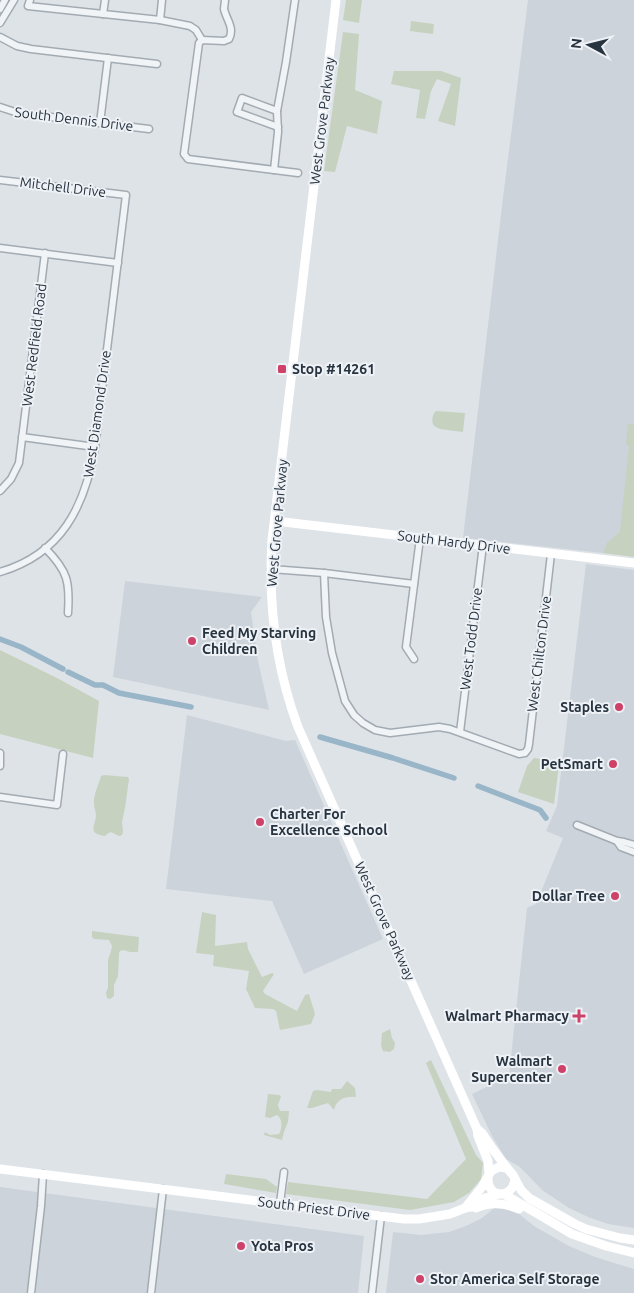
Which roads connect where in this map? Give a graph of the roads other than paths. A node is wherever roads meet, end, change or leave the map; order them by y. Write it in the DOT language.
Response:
graph roads {
  1 [pos="5,0"];
  2 [pos="14,0"];
  3 [pos="30,0"];
  4 [pos="105,0"];
  5 [pos="162,0"];
  6 [pos="225,0"];
  7 [pos="295,0"];
  8 [pos="335,0"];
  9 [pos="0,9"];
  10 [pos="103,14"];
  11 [pos="160,20"];
  12 [pos="0,23"];
  13 [pos="0,37"];
  14 [pos="202,40"];
  15 [pos="108,58"];
  16 [pos="157,64"];
  17 [pos="0,107"];
  18 [pos="277,111"];
  19 [pos="100,123"];
  20 [pos="278,127"];
  21 [pos="149,129"];
  22 [pos="274,170"];
  23 [pos="298,173"];
  24 [pos="0,180"];
  25 [pos="126,195"];
  26 [pos="0,248"];
  27 [pos="45,253"];
  28 [pos="118,263"];
  29 [pos="22,437"];
  30 [pos="95,446"];
  31 [pos="0,491"];
  32 [pos="275,521"];
  33 [pos="420,538"];
  34 [pos="483,546"];
  35 [pos="45,548"];
  36 [pos="551,554"];
  37 [pos="634,564"];
  38 [pos="271,569"];
  39 [pos="0,572"];
  40 [pos="324,573"];
  41 [pos="414,584"];
  42 [pos="68,613"];
  43 [pos="414,659"];
  44 [pos="460,732"];
  45 [pos="0,753"];
  46 [pos="63,754"];
  47 [pos="0,766"];
  48 [pos="0,797"];
  49 [pos="577,825"];
  50 [pos="617,841"];
  51 [pos="634,845"];
  52 [pos="634,852"];
  53 [pos="477,1129"];
  54 [pos="507,1168"];
  55 [pos="0,1169"];
  56 [pos="284,1172"];
  57 [pos="43,1174"];
  58 [pos="488,1177"];
  59 [pos="514,1179"];
  60 [pos="163,1189"];
  61 [pos="501,1194"];
  62 [pos="280,1203"];
  63 [pos="461,1210"];
  64 [pos="381,1216"];
  65 [pos="544,1218"];
  66 [pos="579,1237"];
  67 [pos="620,1238"];
  68 [pos="634,1240"];
  69 [pos="634,1252"];
  70 [pos="31,1293"];
  71 [pos="151,1293"];
  72 [pos="372,1293"];
  1 -- 9 [label="street"];
  2 -- 12 [label="street"];
  3 -- 10 [label="street"];
  4 -- 10 [label="street"];
  5 -- 11 [label="street"];
  6 -- 14 [label="street"];
  7 -- 18 [label="street"];
  8 -- 32 [label="street, West Grove Parkway"];
  10 -- 11 [label="street"];
  11 -- 14 [label="street"];
  13 -- 15 [label="street"];
  14 -- 22 [label="street"];
  15 -- 16 [label="street"];
  15 -- 19 [label="street"];
  17 -- 19 [label="street, South Dennis Drive"];
  18 -- 20 [label="street"];
  18 -- 20 [label="street"];
  19 -- 21 [label="street, South Dennis Drive"];
  20 -- 22 [label="street"];
  22 -- 23 [label="street"];
  24 -- 25 [label="street, Mitchell Drive"];
  25 -- 28 [label="street, West Diamond Drive"];
  26 -- 27 [label="street"];
  27 -- 28 [label="street"];
  27 -- 29 [label="street, West Redfield Road"];
  28 -- 30 [label="street, West Diamond Drive"];
  29 -- 30 [label="street"];
  29 -- 31 [label="street, West Redfield Road"];
  30 -- 35 [label="street, West Diamond Drive"];
  32 -- 33 [label="street, South Hardy Drive"];
  32 -- 38 [label="street, West Grove Parkway"];
  33 -- 34 [label="street, South Hardy Drive"];
  33 -- 41 [label="street"];
  34 -- 36 [label="street, South Hardy Drive"];
  34 -- 44 [label="street, West Todd Drive"];
  35 -- 39 [label="street"];
  35 -- 42 [label="street"];
  36 -- 37 [label="street, South Hardy Drive"];
  36 -- 44 [label="street, West Chilton Drive"];
  38 -- 40 [label="street"];
  38 -- 53 [label="street, West Grove Parkway"];
  40 -- 41 [label="street"];
  40 -- 44 [label="street"];
  41 -- 43 [label="street"];
  45 -- 47 [label="street"];
  46 -- 48 [label="street"];
  49 -- 50 [label="street"];
  50 -- 51 [label="street"];
  50 -- 52 [label="street"];
  53 -- 54 [label="street, West Grove Parkway"];
  53 -- 58 [label="street, West Grove Parkway"];
  54 -- 58 [label="street"];
  54 -- 59 [label="street"];
  55 -- 57 [label="street, South Priest Drive"];
  56 -- 62 [label="street"];
  57 -- 60 [label="street, South Priest Drive"];
  57 -- 70 [label="street"];
  58 -- 61 [label="street"];
  58 -- 63 [label="street"];
  59 -- 61 [label="street"];
  59 -- 67 [label="street"];
  60 -- 62 [label="street, South Priest Drive"];
  60 -- 71 [label="street"];
  61 -- 63 [label="street, South Priest Drive"];
  61 -- 65 [label="street"];
  62 -- 64 [label="street, South Priest Drive"];
  63 -- 64 [label="street, South Priest Drive"];
  63 -- 65 [label="street"];
  64 -- 72 [label="street"];
  65 -- 66 [label="street"];
  66 -- 67 [label="street"];
  66 -- 69 [label="street"];
  67 -- 68 [label="street"];
}
